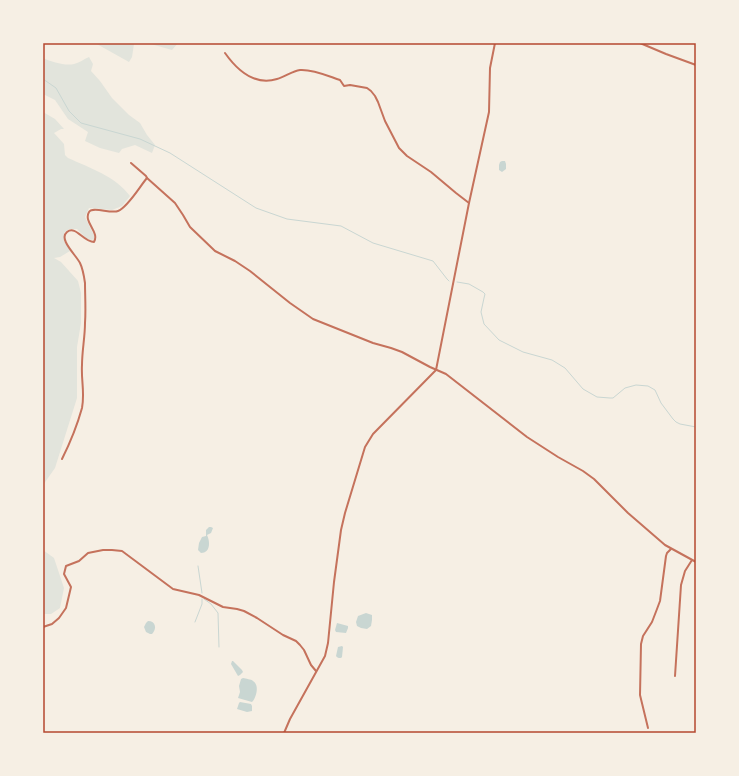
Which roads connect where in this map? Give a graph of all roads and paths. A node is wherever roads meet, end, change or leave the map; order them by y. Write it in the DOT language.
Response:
graph roads {
  1 [pos="496,43"];
  2 [pos="640,43"];
  3 [pos="225,53"];
  4 [pos="696,65"];
  5 [pos="131,163"];
  6 [pos="147,178"];
  7 [pos="469,203"];
  8 [pos="436,370"];
  9 [pos="62,459"];
  10 [pos="671,549"];
  11 [pos="692,560"];
  12 [pos="696,562"];
  13 [pos="43,627"];
  14 [pos="316,671"];
  15 [pos="675,676"];
  16 [pos="648,728"];
  17 [pos="284,733"];
  1 -- 7 [label="street"];
  2 -- 4 [label="street"];
  3 -- 7 [label="street"];
  5 -- 6 [label="street"];
  6 -- 8 [label="street"];
  6 -- 9 [label="street"];
  7 -- 8 [label="street"];
  8 -- 10 [label="street"];
  8 -- 14 [label="street"];
  10 -- 11 [label="street"];
  10 -- 16 [label="street"];
  11 -- 12 [label="street"];
  11 -- 15 [label="street"];
  13 -- 14 [label="street"];
  14 -- 17 [label="street"];
}
